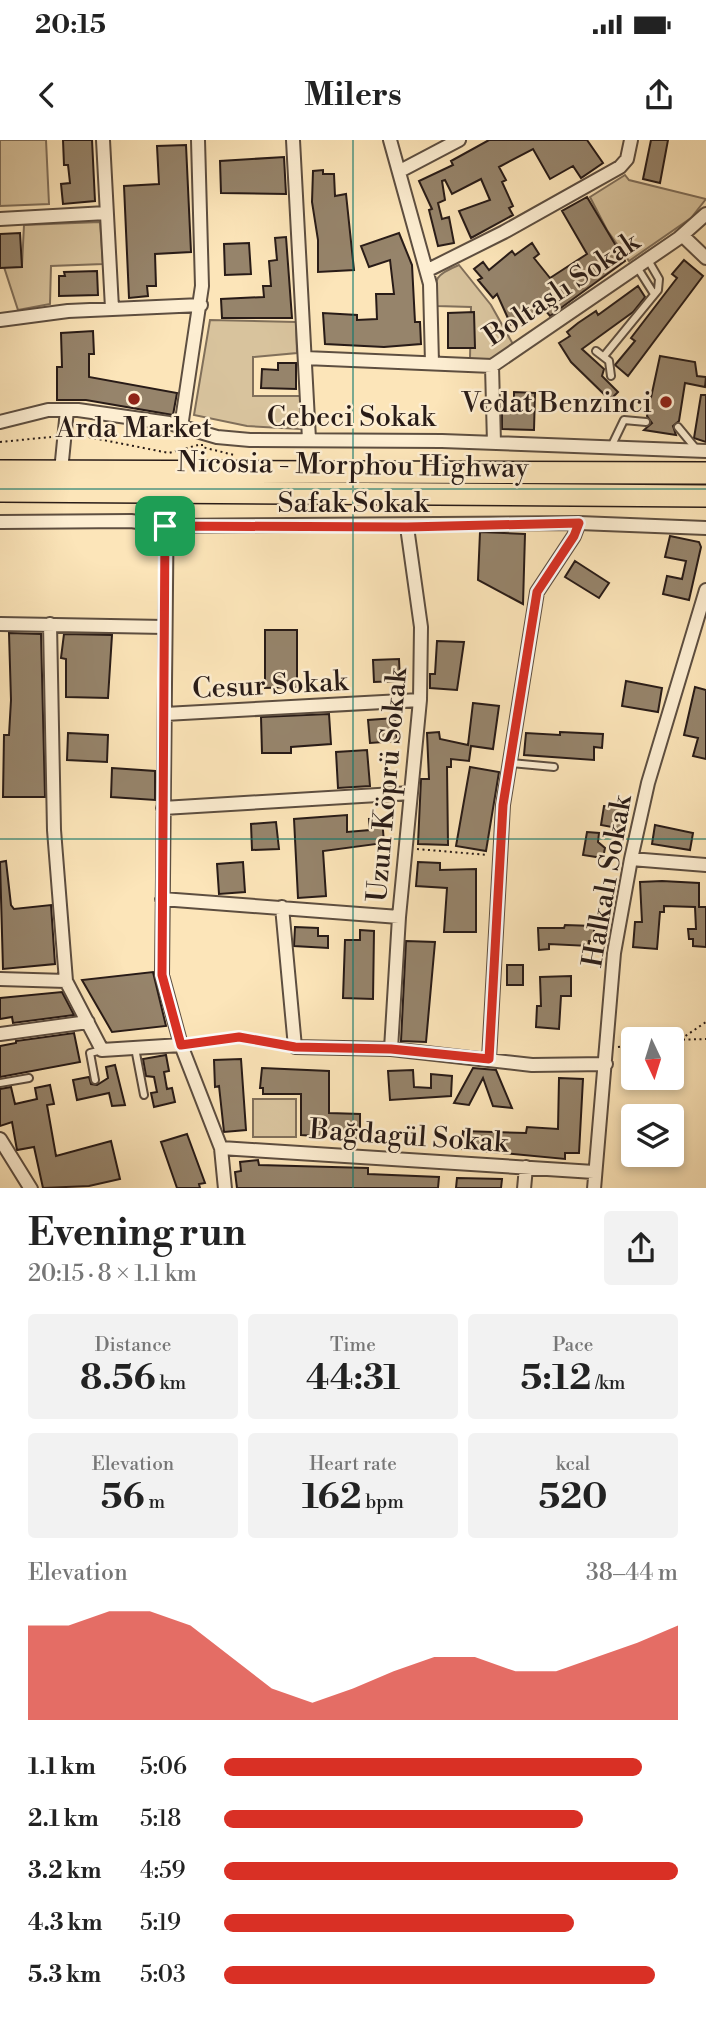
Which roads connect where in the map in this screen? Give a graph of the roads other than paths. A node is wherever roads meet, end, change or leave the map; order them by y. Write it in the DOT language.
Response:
graph roads {
  1 [pos="103,140"];
  2 [pos="198,140"];
  3 [pos="293,140"];
  4 [pos="390,140"];
  5 [pos="459,140"];
  6 [pos="631,140"];
  7 [pos="400,171"];
  8 [pos="106,213"];
  9 [pos="706,214"];
  10 [pos="0,219"];
  11 [pos="683,236"];
  12 [pos="706,258"];
  13 [pos="643,263"];
  14 [pos="428,270"];
  15 [pos="654,294"];
  16 [pos="201,305"];
  17 [pos="112,308"];
  18 [pos="0,320"];
  19 [pos="596,351"];
  20 [pos="604,356"];
  21 [pos="305,358"];
  22 [pos="432,363"];
  23 [pos="492,366"];
  24 [pos="611,376"];
  25 [pos="67,410"];
  26 [pos="0,422"];
  27 [pos="646,422"];
  28 [pos="181,426"];
  29 [pos="678,427"];
  30 [pos="309,439"];
  31 [pos="494,443"];
  32 [pos="611,447"];
  33 [pos="702,451"];
  34 [pos="0,471"];
  35 [pos="61,471"];
  36 [pos="706,473"];
  37 [pos="167,490"];
  38 [pos="0,491"];
  39 [pos="706,496"];
  40 [pos="0,522"];
  41 [pos="579,523"];
  42 [pos="165,526"];
  43 [pos="407,527"];
  44 [pos="706,528"];
  45 [pos="706,590"];
  46 [pos="0,624"];
  47 [pos="50,624"];
  48 [pos="165,627"];
  49 [pos="420,700"];
  50 [pos="164,714"];
  51 [pos="511,763"];
  52 [pos="554,767"];
  53 [pos="411,793"];
  54 [pos="163,808"];
  55 [pos="631,859"];
  56 [pos="706,864"];
  57 [pos="162,899"];
  58 [pos="282,907"];
  59 [pos="399,917"];
  60 [pos="0,979"];
  61 [pos="66,981"];
  62 [pos="88,1022"];
  63 [pos="0,1034"];
  64 [pos="181,1045"];
  65 [pos="135,1048"];
  66 [pos="391,1049"];
  67 [pos="102,1050"];
  68 [pos="489,1059"];
  69 [pos="606,1064"];
  70 [pos="29,1078"];
  71 [pos="95,1080"];
  72 [pos="0,1083"];
  73 [pos="144,1096"];
  74 [pos="0,1139"];
  75 [pos="221,1148"];
  76 [pos="526,1167"];
  77 [pos="594,1172"];
  78 [pos="31,1188"];
  79 [pos="225,1188"];
  80 [pos="524,1188"];
  81 [pos="594,1188"];
  1 -- 8 [label="street"];
  2 -- 16 [label="street"];
  3 -- 21 [label="street"];
  4 -- 7 [label="street"];
  5 -- 7 [label="street"];
  6 -- 14 [label="street"];
  7 -- 14 [label="street"];
  8 -- 10 [label="street"];
  8 -- 17 [label="street"];
  9 -- 11 [label="street, Boltaşlı Sokak"];
  11 -- 12 [label="street"];
  11 -- 13 [label="street, Boltaşlı Sokak"];
  13 -- 15 [label="lane"];
  13 -- 15 [label="lane"];
  13 -- 23 [label="street, Boltaşlı Sokak"];
  14 -- 22 [label="street"];
  15 -- 20 [label="lane"];
  16 -- 17 [label="street"];
  16 -- 28 [label="street"];
  17 -- 18 [label="street"];
  19 -- 20 [label="lane"];
  20 -- 24 [label="lane"];
  21 -- 22 [label="street, Boltaşlı Sokak"];
  21 -- 30 [label="street"];
  22 -- 23 [label="street, Boltaşlı Sokak"];
  23 -- 31 [label="street"];
  25 -- 26 [label="street, Cebeci Sokak"];
  25 -- 28 [label="street, Cebeci Sokak"];
  25 -- 35 [label="street"];
  27 -- 32 [label="lane"];
  28 -- 30 [label="street, Cebeci Sokak"];
  29 -- 33 [label="lane"];
  30 -- 31 [label="street, Cebeci Sokak"];
  31 -- 32 [label="street, Cebeci Sokak"];
  32 -- 33 [label="street, Cebeci Sokak"];
  34 -- 35 [label="highway, Nicosia - Morphou Highway"];
  35 -- 36 [label="highway, Nicosia - Morphou Highway"];
  37 -- 38 [label="highway, Nicosia - Morphou Highway"];
  37 -- 39 [label="highway, Nicosia - Morphou Highway"];
  37 -- 42 [label="street"];
  40 -- 42 [label="street, Safak Sokak"];
  41 -- 43 [label="street, Safak Sokak"];
  41 -- 44 [label="street, Safak Sokak"];
  41 -- 51 [label="street"];
  42 -- 43 [label="street, Safak Sokak"];
  42 -- 48 [label="street"];
  43 -- 49 [label="street, Uzun Köprü Sokak"];
  45 -- 55 [label="street, Halkalı Sokak"];
  46 -- 47 [label="street"];
  47 -- 48 [label="street"];
  47 -- 61 [label="street"];
  48 -- 50 [label="street"];
  49 -- 50 [label="street, Cesur Sokak"];
  49 -- 53 [label="street, Uzun Köprü Sokak"];
  50 -- 54 [label="street"];
  51 -- 52 [label="lane"];
  51 -- 68 [label="street"];
  53 -- 54 [label="street"];
  53 -- 59 [label="street, Uzun Köprü Sokak"];
  54 -- 57 [label="street"];
  55 -- 56 [label="street"];
  55 -- 69 [label="street, Halkalı Sokak"];
  57 -- 58 [label="street"];
  57 -- 64 [label="street"];
  58 -- 59 [label="street"];
  58 -- 66 [label="street"];
  59 -- 66 [label="street, Uzun Köprü Sokak"];
  60 -- 61 [label="street"];
  61 -- 62 [label="street"];
  62 -- 63 [label="street"];
  62 -- 67 [label="street"];
  64 -- 65 [label="street"];
  64 -- 75 [label="street"];
  65 -- 67 [label="street"];
  65 -- 73 [label="lane"];
  66 -- 68 [label="street"];
  67 -- 71 [label="lane"];
  68 -- 69 [label="street"];
  69 -- 77 [label="street, Halkalı Sokak"];
  70 -- 72 [label="lane"];
  74 -- 78 [label="street"];
  75 -- 76 [label="street, Bağdagül Sokak"];
  75 -- 79 [label="street"];
  76 -- 77 [label="street, Bağdagül Sokak"];
  76 -- 80 [label="street"];
  77 -- 81 [label="street, Halkalı Sokak"];
}
